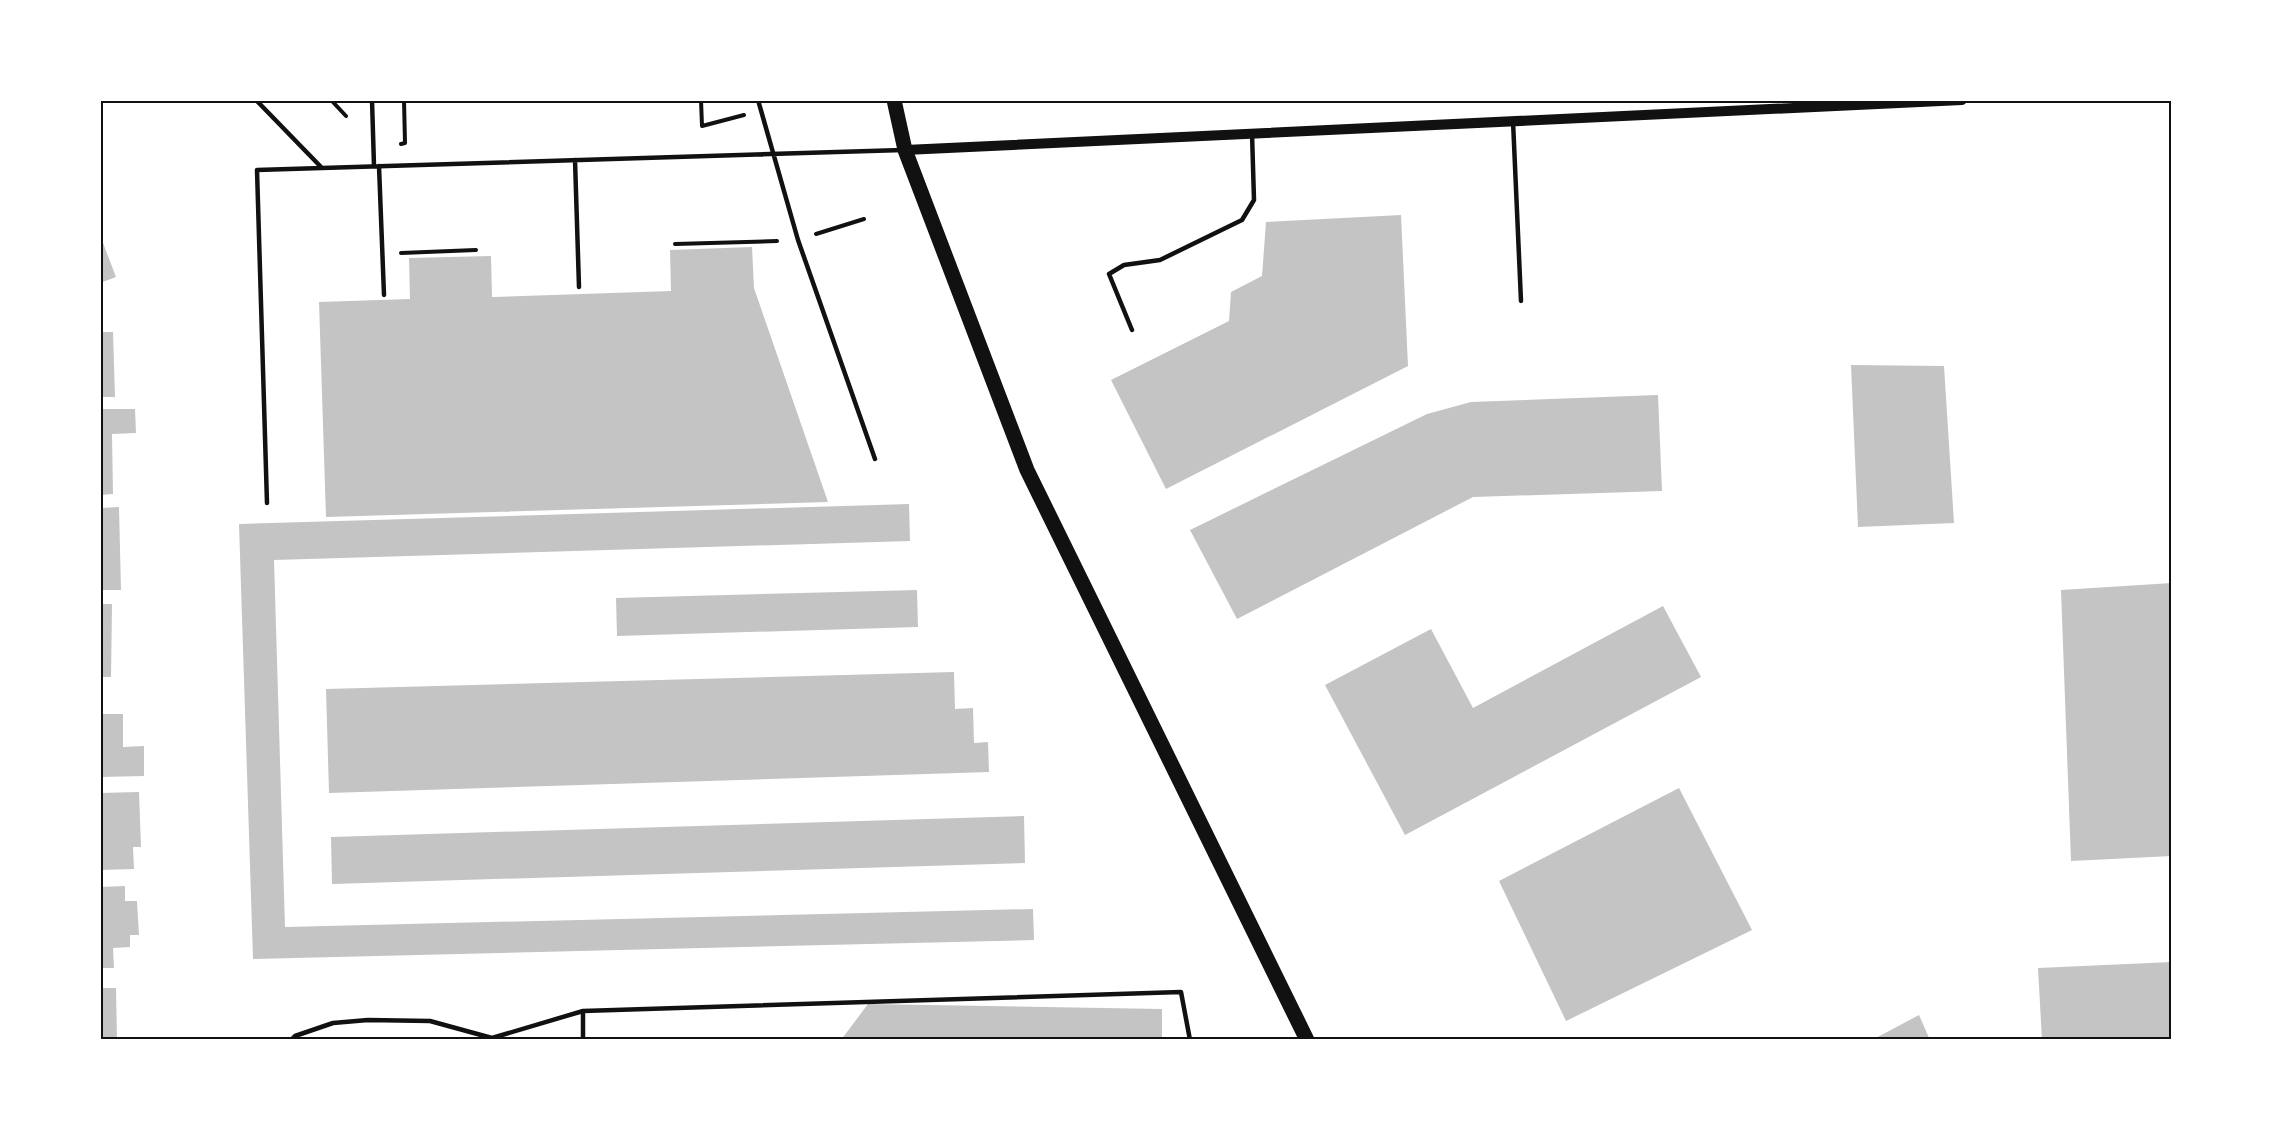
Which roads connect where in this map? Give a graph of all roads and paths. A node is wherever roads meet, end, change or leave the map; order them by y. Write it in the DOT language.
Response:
graph roads {
  1 [pos="256,100"];
  2 [pos="331,100"];
  3 [pos="372,100"];
  4 [pos="701,100"];
  5 [pos="758,100"];
  6 [pos="894,100"];
  7 [pos="1962,100"];
  8 [pos="761,109"];
  9 [pos="346,116"];
  10 [pos="1514,121"];
  11 [pos="1252,134"];
  12 [pos="906,150"];
  13 [pos="774,154"];
  14 [pos="575,160"];
  15 [pos="377,166"];
  16 [pos="322,168"];
  17 [pos="864,219"];
  18 [pos="798,240"];
  19 [pos="675,244"];
  20 [pos="476,250"];
  21 [pos="382,253"];
  22 [pos="579,287"];
  23 [pos="384,295"];
  24 [pos="1521,301"];
  25 [pos="1132,330"];
  26 [pos="875,459"];
  27 [pos="267,503"];
  28 [pos="583,1011"];
  29 [pos="492,1039"];
  30 [pos="291,1040"];
  31 [pos="583,1040"];
  32 [pos="1190,1040"];
  33 [pos="1307,1040"];
  1 -- 16 [label="lane"];
  2 -- 9 [label="path"];
  3 -- 15 [label="lane"];
  4 -- 8 [label="path"];
  5 -- 8 [label="lane"];
  6 -- 12 [label="main road"];
  7 -- 10 [label="street"];
  8 -- 13 [label="lane"];
  10 -- 11 [label="street"];
  10 -- 24 [label="lane"];
  11 -- 12 [label="street"];
  11 -- 25 [label="lane"];
  12 -- 13 [label="lane"];
  12 -- 33 [label="main road"];
  13 -- 14 [label="lane"];
  13 -- 18 [label="lane"];
  14 -- 15 [label="lane"];
  14 -- 22 [label="lane"];
  15 -- 16 [label="lane"];
  15 -- 21 [label="lane"];
  16 -- 27 [label="lane"];
  17 -- 18 [label="path"];
  18 -- 19 [label="path"];
  18 -- 26 [label="lane"];
  20 -- 21 [label="path"];
  21 -- 23 [label="lane"];
  28 -- 29 [label="lane"];
  28 -- 31 [label="lane"];
  28 -- 32 [label="lane"];
  29 -- 30 [label="lane"];
}
